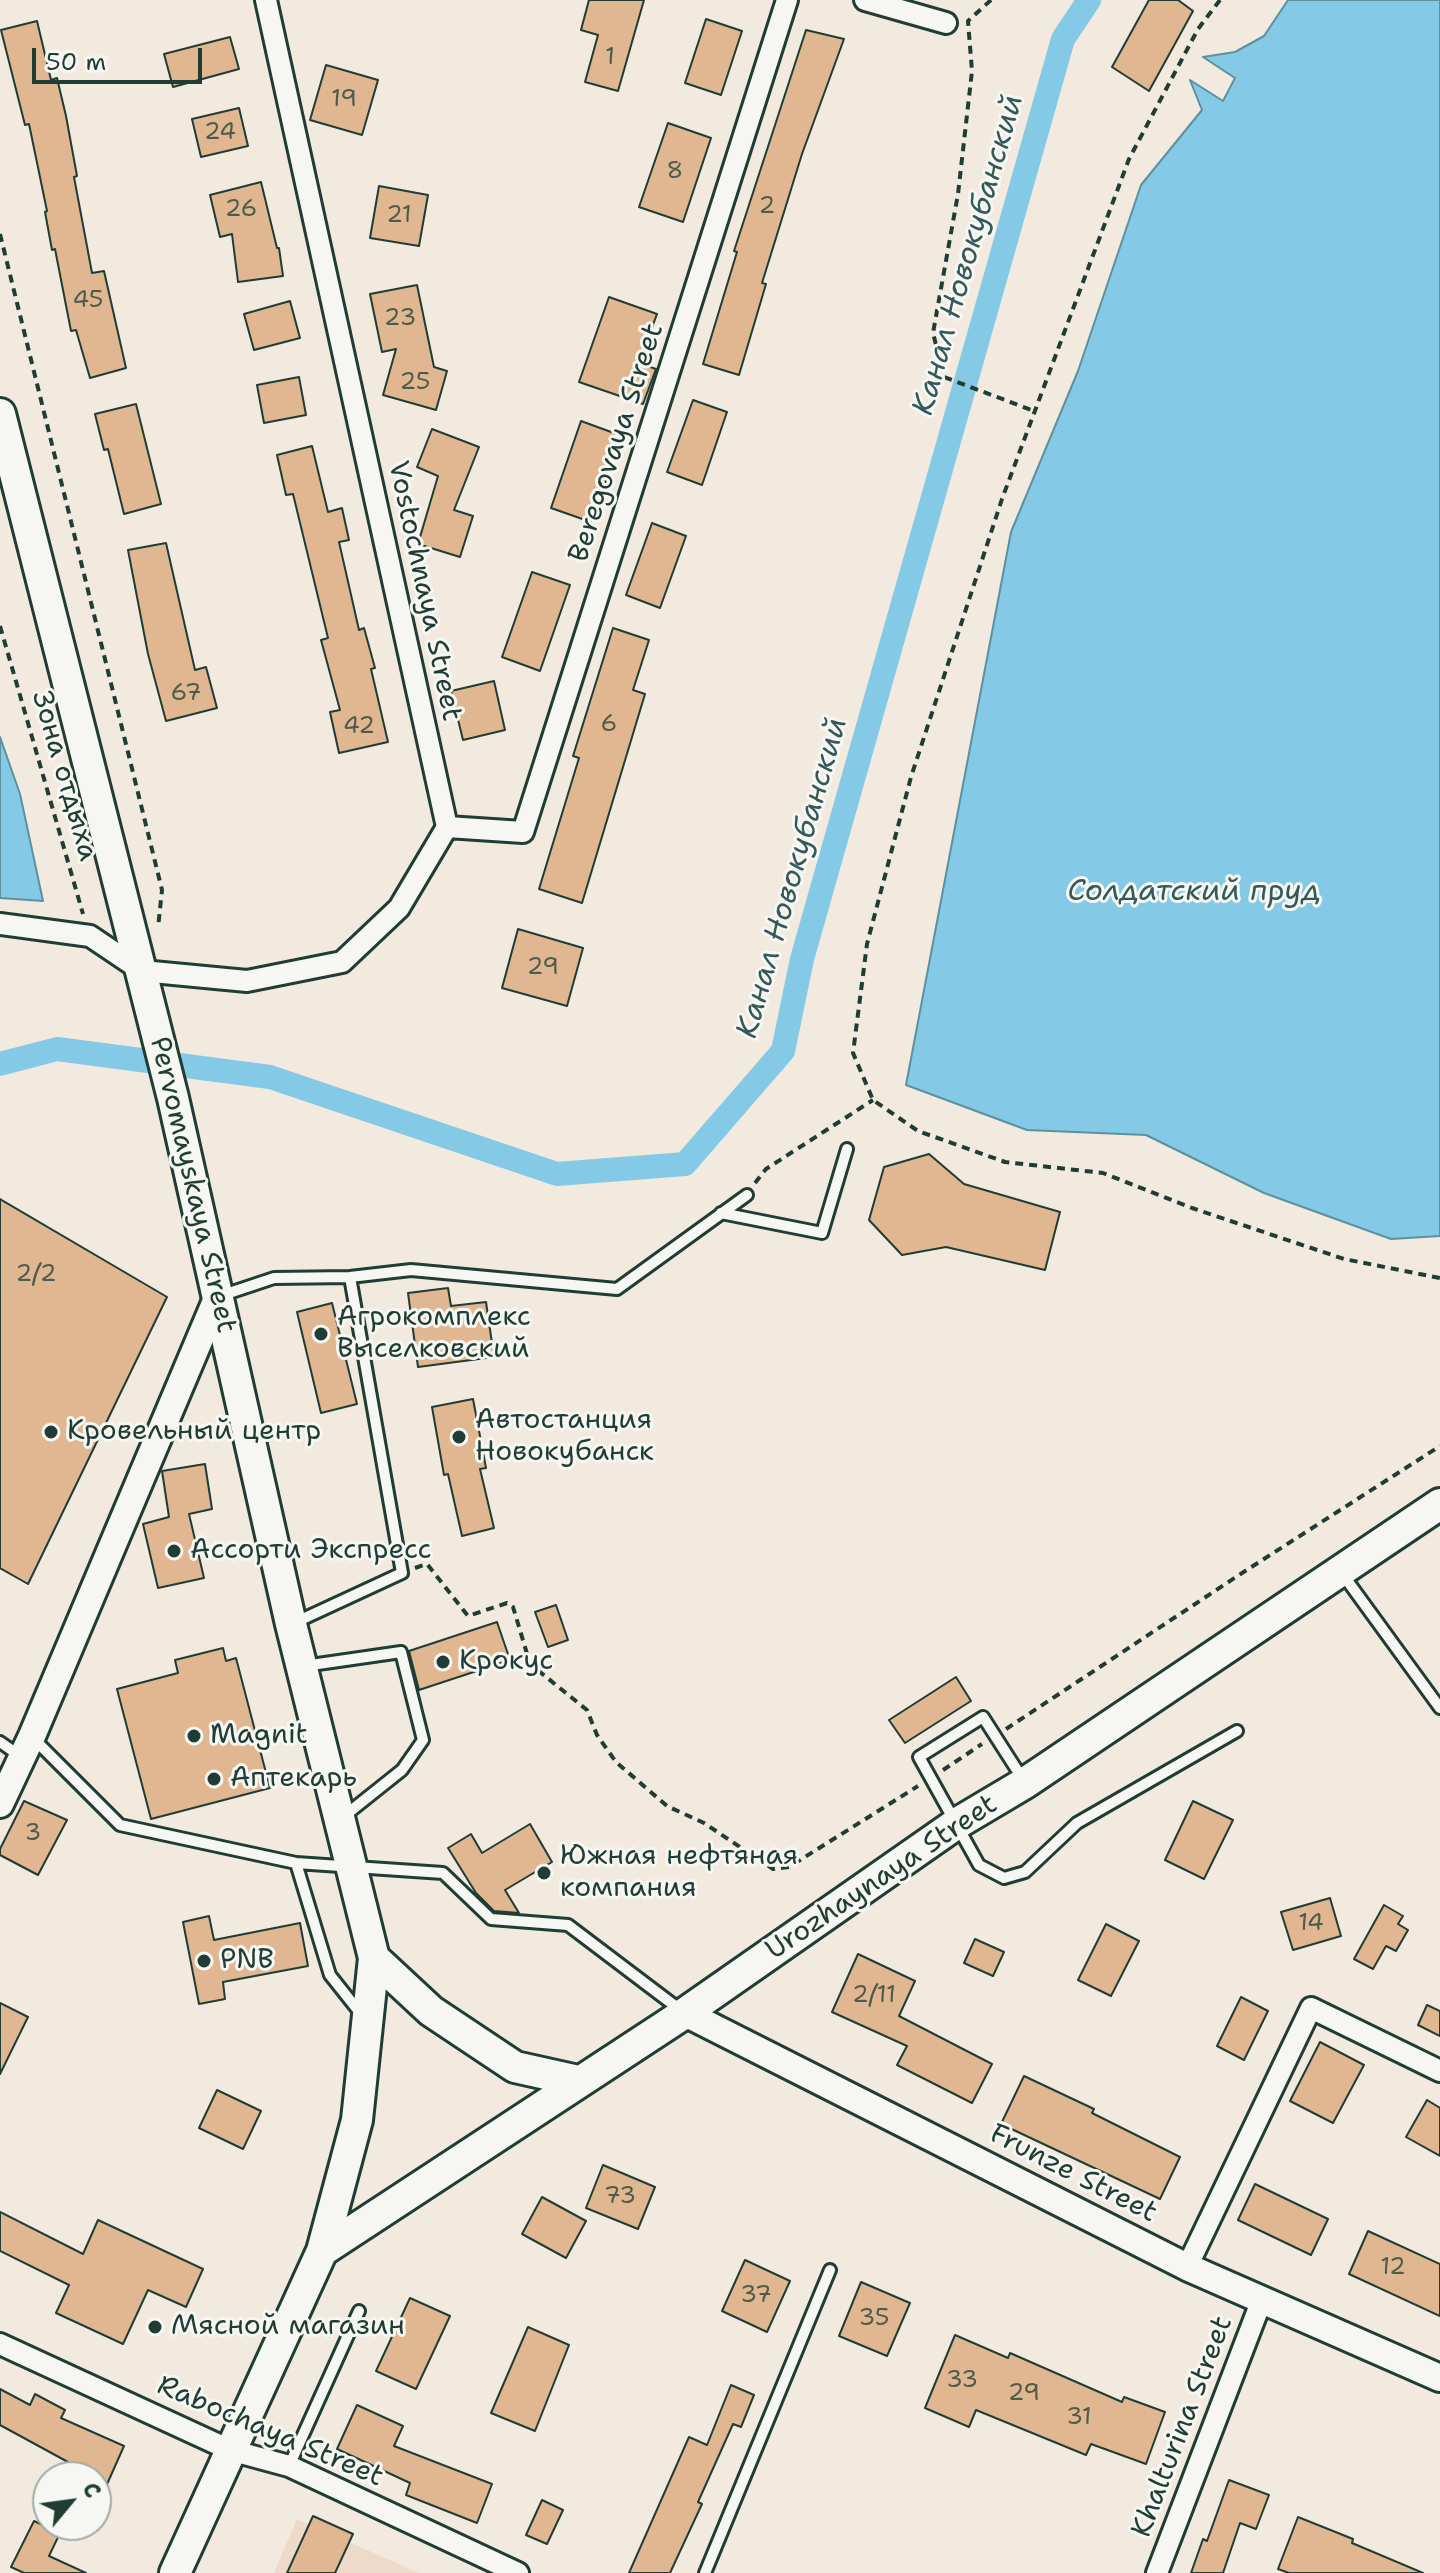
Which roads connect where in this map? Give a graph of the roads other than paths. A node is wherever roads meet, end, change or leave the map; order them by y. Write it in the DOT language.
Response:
graph roads {
  1 [pos="266,0"];
  2 [pos="787,0"];
  3 [pos="865,0"];
  4 [pos="946,23"];
  5 [pos="0,414"];
  6 [pos="447,827"];
  7 [pos="0,924"];
  8 [pos="142,971"];
  9 [pos="847,1149"];
  10 [pos="747,1195"];
  11 [pos="721,1213"];
  12 [pos="350,1277"];
  13 [pos="218,1296"];
  14 [pos="1440,1504"];
  15 [pos="1340,1571"];
  16 [pos="291,1624"];
  17 [pos="302,1666"];
  18 [pos="1440,1708"];
  19 [pos="1237,1731"];
  20 [pos="0,1742"];
  21 [pos="27,1747"];
  22 [pos="1025,1783"];
  23 [pos="0,1804"];
  24 [pos="338,1820"];
  25 [pos="956,1824"];
  26 [pos="296,1863"];
  27 [pos="350,1868"];
  28 [pos="374,1958"];
  29 [pos="685,2013"];
  30 [pos="368,2022"];
  31 [pos="1440,2071"];
  32 [pos="578,2081"];
  33 [pos="322,2251"];
  34 [pos="1187,2267"];
  35 [pos="830,2270"];
  36 [pos="1261,2302"];
  37 [pos="359,2311"];
  38 [pos="0,2344"];
  39 [pos="1440,2378"];
  40 [pos="230,2450"];
  41 [pos="289,2466"];
  42 [pos="513,2572"];
  43 [pos="175,2573"];
  44 [pos="705,2573"];
  45 [pos="1157,2573"];
  1 -- 6 [label="street, Vostochnaya Street"];
  2 -- 6 [label="street, Beregovaya Street"];
  3 -- 4 [label="street"];
  5 -- 8 [label="main road, Pervomayskaya Street"];
  6 -- 8 [label="street"];
  7 -- 8 [label="street"];
  8 -- 13 [label="main road, Pervomayskaya Street"];
  9 -- 11 [label="lane"];
  10 -- 11 [label="lane"];
  11 -- 12 [label="lane"];
  12 -- 13 [label="lane"];
  12 -- 16 [label="lane"];
  13 -- 16 [label="main road, Pervomayskaya Street"];
  13 -- 21 [label="street"];
  14 -- 15 [label="main road, Urozhaynaya Street"];
  15 -- 18 [label="lane"];
  15 -- 22 [label="main road, Urozhaynaya Street"];
  16 -- 17 [label="main road, Pervomayskaya Street"];
  17 -- 24 [label="main road, Pervomayskaya Street"];
  17 -- 24 [label="lane"];
  19 -- 25 [label="lane"];
  20 -- 21 [label="lane"];
  21 -- 23 [label="street"];
  21 -- 26 [label="lane"];
  22 -- 25 [label="main road, Urozhaynaya Street"];
  22 -- 25 [label="lane"];
  24 -- 27 [label="main road, Pervomayskaya Street"];
  25 -- 29 [label="main road, Urozhaynaya Street"];
  26 -- 27 [label="lane"];
  26 -- 30 [label="lane"];
  27 -- 28 [label="main road, Pervomayskaya Street"];
  27 -- 29 [label="lane"];
  28 -- 30 [label="main road, Pervomayskaya Street"];
  28 -- 32 [label="main road"];
  29 -- 32 [label="main road, Urozhaynaya Street"];
  29 -- 34 [label="street, Frunze Street"];
  30 -- 33 [label="main road, Pervomayskaya Street"];
  31 -- 34 [label="street"];
  32 -- 33 [label="main road, Urozhaynaya Street"];
  33 -- 40 [label="main road, Pervomayskaya Street"];
  34 -- 36 [label="street, Frunze Street"];
  35 -- 44 [label="lane"];
  36 -- 39 [label="street, Frunze Street"];
  36 -- 45 [label="street, Khalturina Street"];
  37 -- 41 [label="lane"];
  38 -- 40 [label="street, Rabochaya Street"];
  40 -- 41 [label="street, Rabochaya Street"];
  40 -- 43 [label="main road, Pervomayskaya Street"];
  41 -- 42 [label="street, Rabochaya Street"];
}
